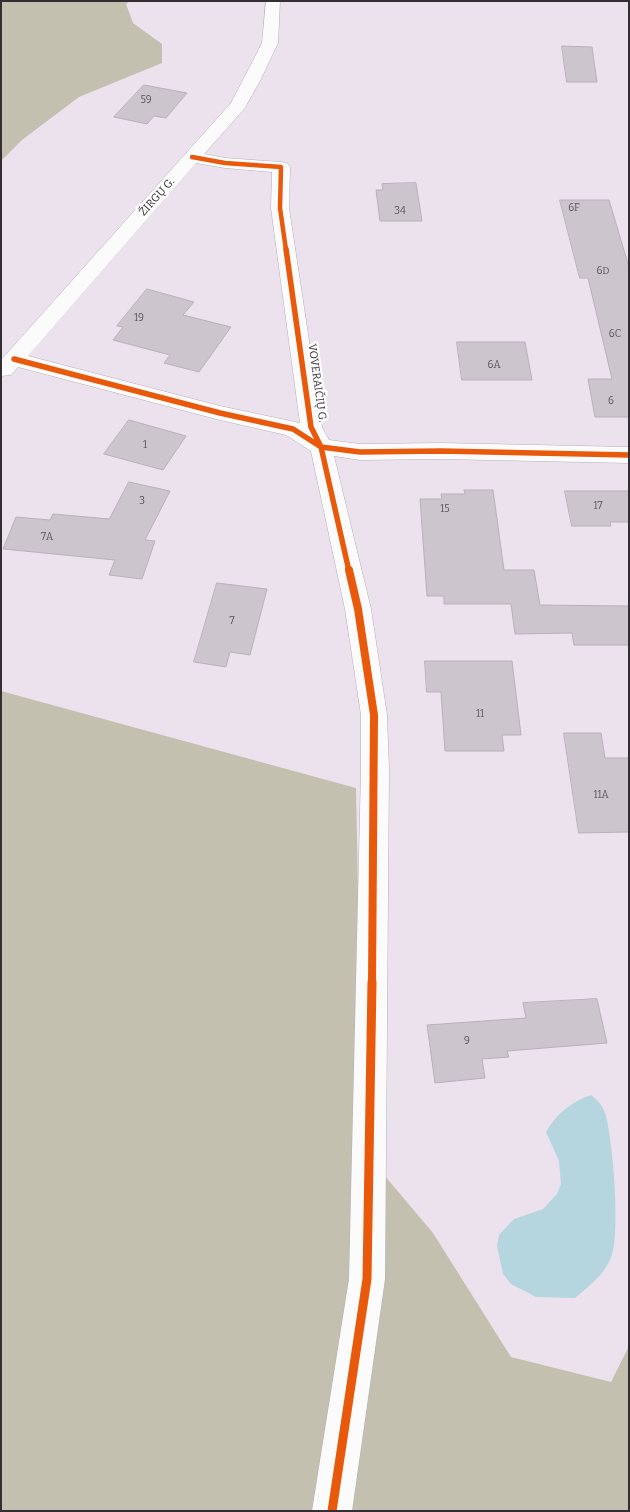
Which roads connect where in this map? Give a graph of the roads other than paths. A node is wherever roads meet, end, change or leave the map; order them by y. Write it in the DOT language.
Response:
graph roads {
  1 [pos="273,1"];
  2 [pos="192,157"];
  3 [pos="7,366"];
  4 [pos="321,447"];
  5 [pos="629,455"];
  6 [pos="332,1511"];
  1 -- 2 [label="street, ŽIRGŲ G."];
  2 -- 3 [label="street, ŽIRGŲ G."];
  2 -- 4 [label="street, VOVERAIČIŲ G."];
  3 -- 4 [label="street"];
  4 -- 5 [label="street"];
  4 -- 6 [label="street, VOVERAIČIŲ G."];
}
